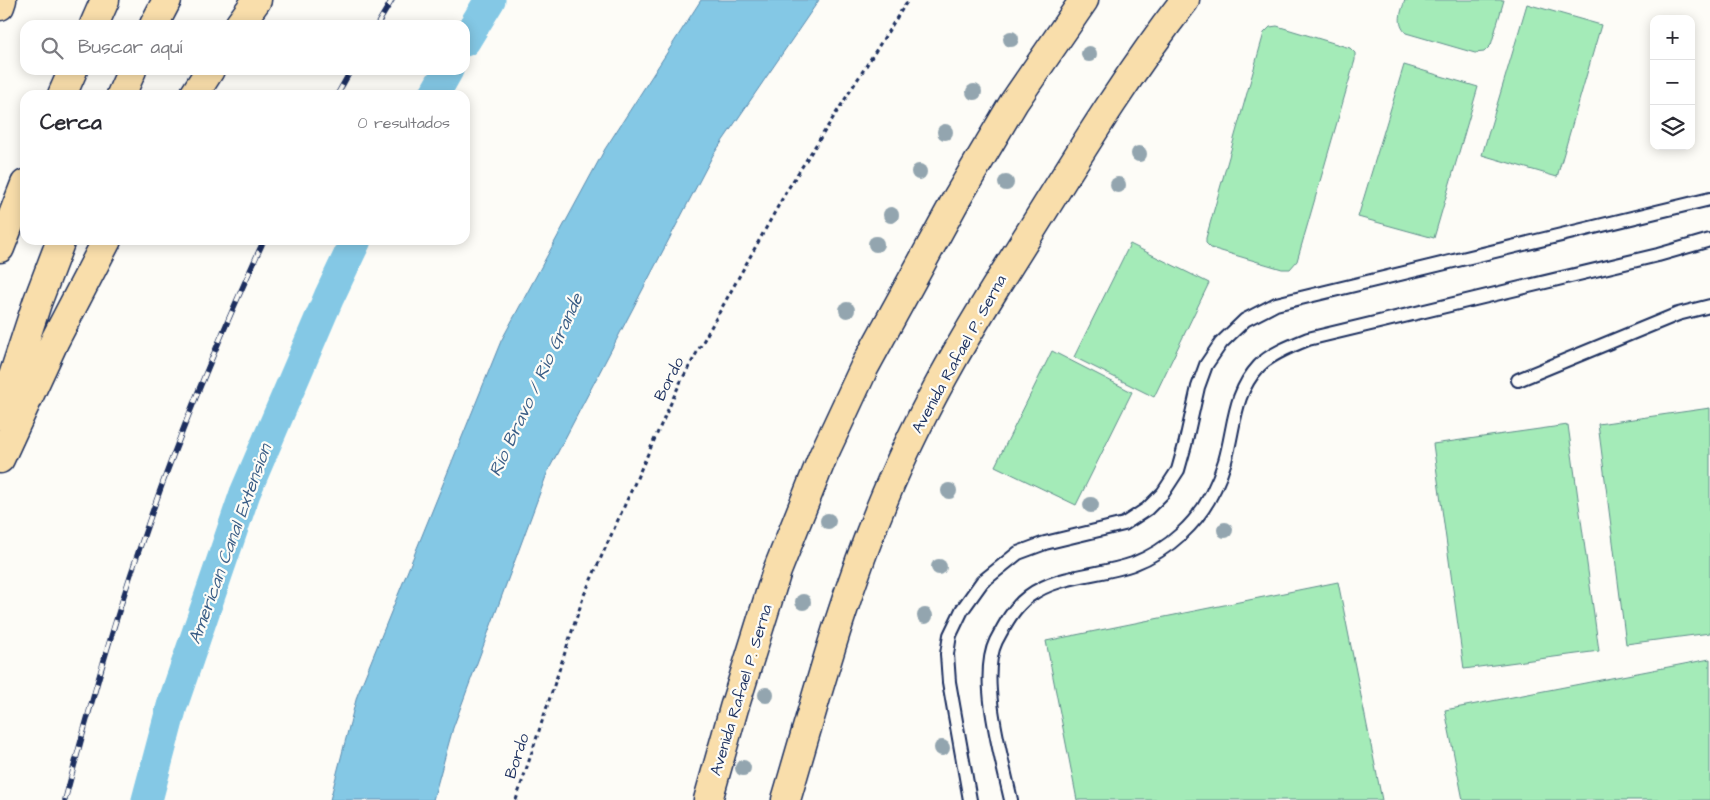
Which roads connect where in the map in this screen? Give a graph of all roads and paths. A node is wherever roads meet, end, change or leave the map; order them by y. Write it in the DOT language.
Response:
graph roads {
  1 [pos="2,0"];
  2 [pos="105,0"];
  3 [pos="167,0"];
  4 [pos="257,0"];
  5 [pos="908,0"];
  6 [pos="1084,0"];
  7 [pos="1185,0"];
  8 [pos="0,6"];
  9 [pos="96,20"];
  10 [pos="157,20"];
  11 [pos="243,20"];
  12 [pos="71,75"];
  13 [pos="130,75"];
  14 [pos="207,75"];
  15 [pos="64,90"];
  16 [pos="123,90"];
  17 [pos="197,90"];
  18 [pos="20,197"];
  19 [pos="1710,199"];
  20 [pos="1710,240"];
  21 [pos="59,245"];
  22 [pos="104,245"];
  23 [pos="0,248"];
  24 [pos="1710,306"];
  25 [pos="1518,380"];
  26 [pos="0,416"];
  27 [pos="0,459"];
  28 [pos="516,800"];
  29 [pos="708,800"];
  30 [pos="786,800"];
  31 [pos="970,800"];
  32 [pos="1011,800"];
  1 -- 8 [label="highway"];
  2 -- 9 [label="highway"];
  3 -- 10 [label="highway"];
  4 -- 11 [label="highway"];
  5 -- 28 [label="path, Bordo"];
  6 -- 29 [label="highway, Avenida Rafael P. Serna"];
  7 -- 30 [label="highway, Avenida Rafael P. Serna"];
  12 -- 15 [label="highway"];
  13 -- 16 [label="highway"];
  14 -- 17 [label="highway"];
  18 -- 23 [label="highway"];
  19 -- 31 [label="lane"];
  20 -- 32 [label="lane"];
  21 -- 26 [label="highway"];
  22 -- 27 [label="highway"];
  24 -- 25 [label="lane"];
}
